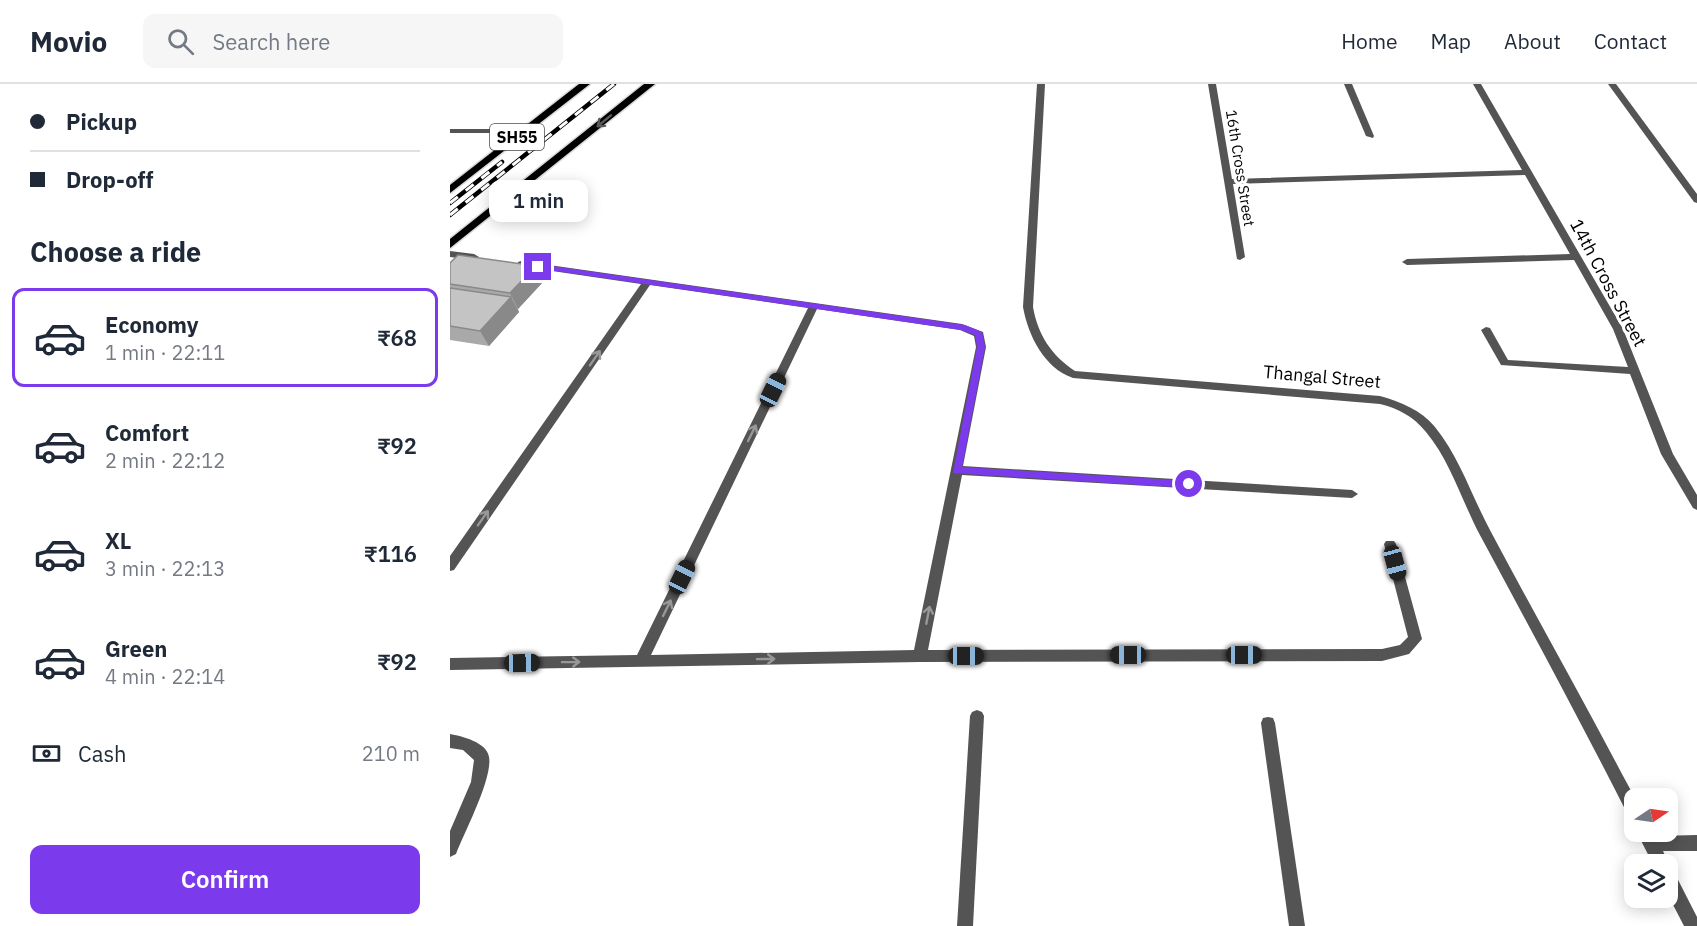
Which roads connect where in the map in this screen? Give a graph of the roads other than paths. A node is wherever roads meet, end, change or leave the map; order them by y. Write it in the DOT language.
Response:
graph roads {
  1 [pos="585,84"];
  2 [pos="650,84"];
  3 [pos="1041,84"];
  4 [pos="1212,84"];
  5 [pos="1348,84"];
  6 [pos="1477,84"];
  7 [pos="1612,84"];
  8 [pos="450,131"];
  9 [pos="525,131"];
  10 [pos="1370,136"];
  11 [pos="1528,172"];
  12 [pos="1229,182"];
  13 [pos="450,190"];
  14 [pos="1697,200"];
  15 [pos="450,245"];
  16 [pos="450,254"];
  17 [pos="1240,257"];
  18 [pos="1577,257"];
  19 [pos="484,259"];
  20 [pos="507,262"];
  21 [pos="1407,262"];
  22 [pos="647,283"];
  23 [pos="814,306"];
  24 [pos="1486,330"];
  25 [pos="1635,371"];
  26 [pos="957,470"];
  27 [pos="1352,494"];
  28 [pos="1697,505"];
  29 [pos="1390,544"];
  30 [pos="450,566"];
  31 [pos="920,656"];
  32 [pos="641,661"];
  33 [pos="450,664"];
  34 [pos="977,716"];
  35 [pos="1268,723"];
  36 [pos="450,741"];
  37 [pos="1624,793"];
  38 [pos="1678,841"];
  39 [pos="1697,843"];
  40 [pos="450,849"];
  41 [pos="1678,897"];
  42 [pos="966,926"];
  43 [pos="1297,926"];
  44 [pos="1693,926"];
  1 -- 9 [label="main road, SH55"];
  2 -- 15 [label="main road, SH55, one-way"];
  3 -- 37 [label="street, Thangal Street"];
  4 -- 12 [label="street, 16th Cross Street"];
  5 -- 10 [label="street"];
  6 -- 11 [label="street, 14th Cross Street"];
  7 -- 14 [label="street"];
  8 -- 9 [label="street"];
  9 -- 13 [label="main road, SH55"];
  11 -- 12 [label="street"];
  11 -- 18 [label="street, 14th Cross Street"];
  12 -- 17 [label="street, 16th Cross Street"];
  16 -- 19 [label="street"];
  18 -- 21 [label="street"];
  18 -- 25 [label="street, 14th Cross Street"];
  20 -- 22 [label="street"];
  22 -- 23 [label="street"];
  30 -- 22 [label="street, one-way"];
  23 -- 26 [label="street"];
  32 -- 23 [label="street, one-way"];
  24 -- 25 [label="street"];
  25 -- 28 [label="street, 14th Cross Street"];
  26 -- 27 [label="street"];
  31 -- 26 [label="street, one-way"];
  29 -- 31 [label="street"];
  32 -- 31 [label="street, one-way"];
  33 -- 32 [label="street, one-way"];
  34 -- 42 [label="street"];
  35 -- 43 [label="street"];
  36 -- 40 [label="street"];
  38 -- 39 [label="street"];
  41 -- 44 [label="street"];
}
